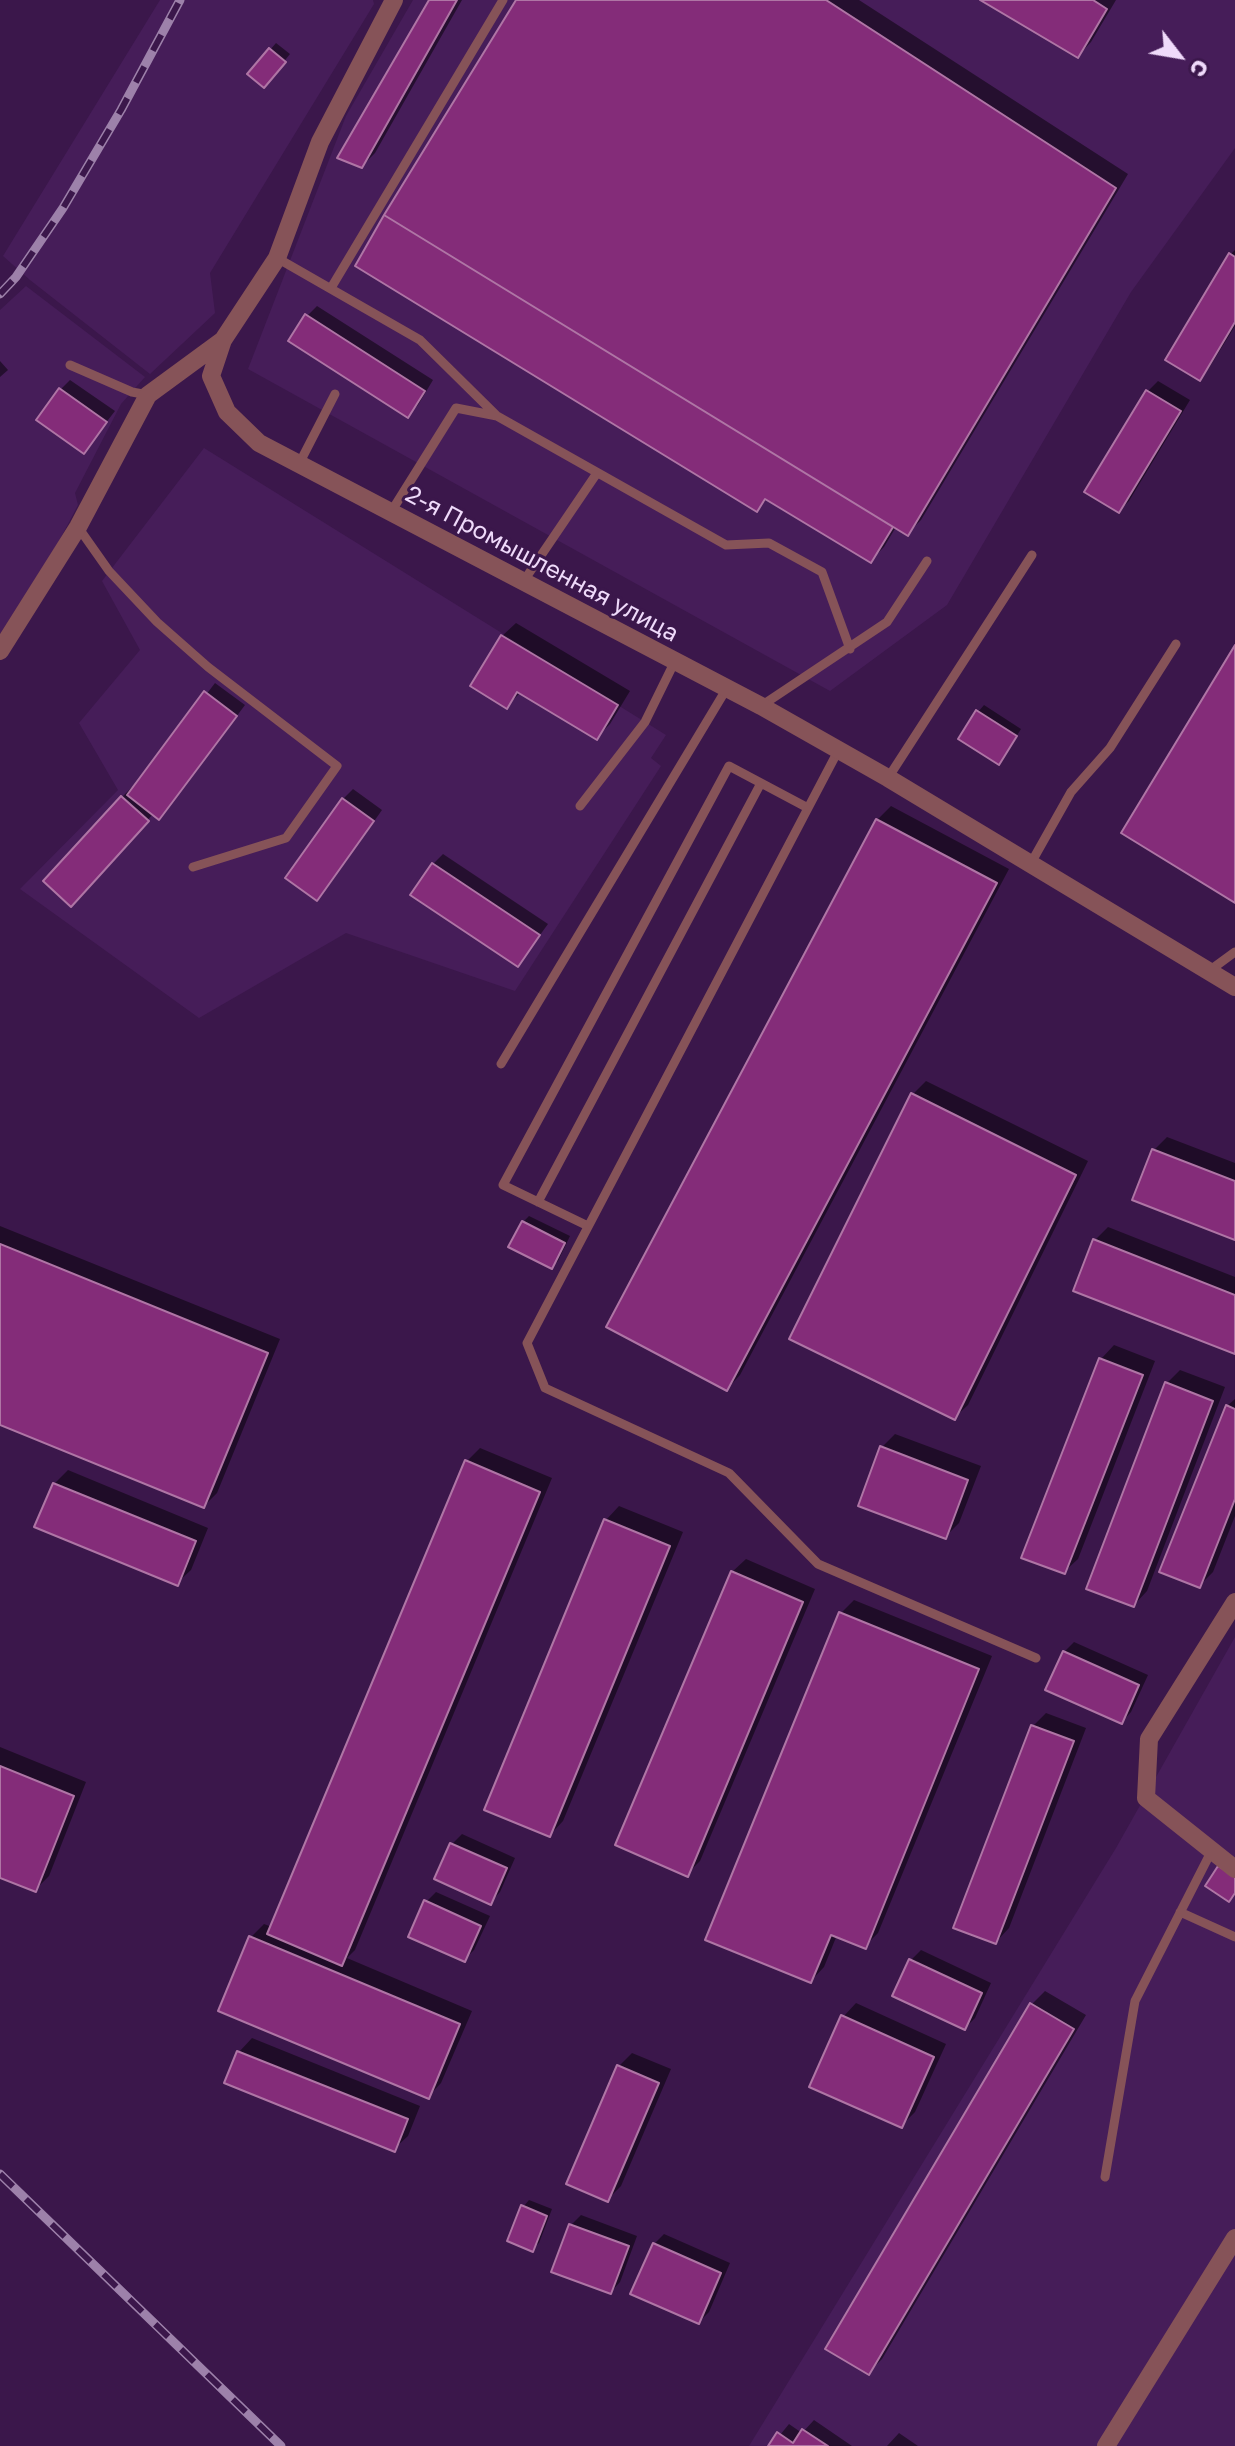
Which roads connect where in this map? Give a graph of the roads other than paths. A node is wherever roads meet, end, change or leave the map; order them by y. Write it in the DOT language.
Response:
graph roads {
  1 [pos="394,0"];
  2 [pos="503,0"];
  3 [pos="277,258"];
  4 [pos="331,288"];
  5 [pos="223,340"];
  6 [pos="70,365"];
  7 [pos="335,394"];
  8 [pos="148,395"];
  9 [pos="497,416"];
  10 [pos="299,464"];
  11 [pos="597,473"];
  12 [pos="391,512"];
  13 [pos="78,527"];
  14 [pos="1032,555"];
  15 [pos="927,561"];
  16 [pos="523,582"];
  17 [pos="1176,644"];
  18 [pos="850,649"];
  19 [pos="0,651"];
  20 [pos="675,661"];
  21 [pos="727,688"];
  22 [pos="761,706"];
  23 [pos="838,751"];
  24 [pos="888,778"];
  25 [pos="761,783"];
  26 [pos="580,806"];
  27 [pos="808,808"];
  28 [pos="1031,863"];
  29 [pos="193,867"];
  30 [pos="1235,952"];
  31 [pos="1209,971"];
  32 [pos="1235,987"];
  33 [pos="501,1064"];
  34 [pos="538,1202"];
  35 [pos="588,1226"];
  36 [pos="1235,1602"];
  37 [pos="1036,1658"];
  38 [pos="1211,1852"];
  39 [pos="1235,1869"];
  40 [pos="1180,1912"];
  41 [pos="1235,1937"];
  42 [pos="1105,2177"];
  43 [pos="1235,2238"];
  44 [pos="1106,2446"];
  1 -- 3 [label="street, 2-я Промышленная улица"];
  2 -- 4 [label="lane"];
  3 -- 4 [label="lane"];
  3 -- 5 [label="street, 2-я Промышленная улица"];
  4 -- 9 [label="lane"];
  5 -- 8 [label="street"];
  5 -- 10 [label="street, 2-я Промышленная улица"];
  6 -- 8 [label="lane"];
  7 -- 10 [label="lane"];
  8 -- 13 [label="street"];
  9 -- 11 [label="lane"];
  9 -- 12 [label="lane"];
  10 -- 12 [label="street, 2-я Промышленная улица"];
  11 -- 16 [label="lane"];
  11 -- 18 [label="lane"];
  12 -- 16 [label="street, 2-я Промышленная улица"];
  13 -- 19 [label="street"];
  13 -- 29 [label="lane"];
  14 -- 24 [label="lane"];
  15 -- 18 [label="lane"];
  16 -- 20 [label="street, 2-я Промышленная улица"];
  17 -- 28 [label="lane"];
  18 -- 22 [label="lane"];
  20 -- 21 [label="street, 2-я Промышленная улица"];
  20 -- 26 [label="lane"];
  21 -- 22 [label="street, 2-я Промышленная улица"];
  21 -- 33 [label="lane"];
  22 -- 23 [label="street, 2-я Промышленная улица"];
  23 -- 24 [label="street, 2-я Промышленная улица"];
  23 -- 27 [label="lane"];
  24 -- 28 [label="street, 2-я Промышленная улица"];
  25 -- 27 [label="lane"];
  25 -- 34 [label="lane"];
  25 -- 34 [label="lane"];
  27 -- 35 [label="lane"];
  28 -- 31 [label="street, 2-я Промышленная улица"];
  30 -- 31 [label="lane"];
  31 -- 32 [label="street, 2-я Промышленная улица"];
  34 -- 35 [label="lane"];
  35 -- 37 [label="lane"];
  36 -- 38 [label="street"];
  38 -- 39 [label="street"];
  38 -- 40 [label="lane"];
  40 -- 41 [label="lane"];
  40 -- 42 [label="lane"];
  43 -- 44 [label="street"];
}
